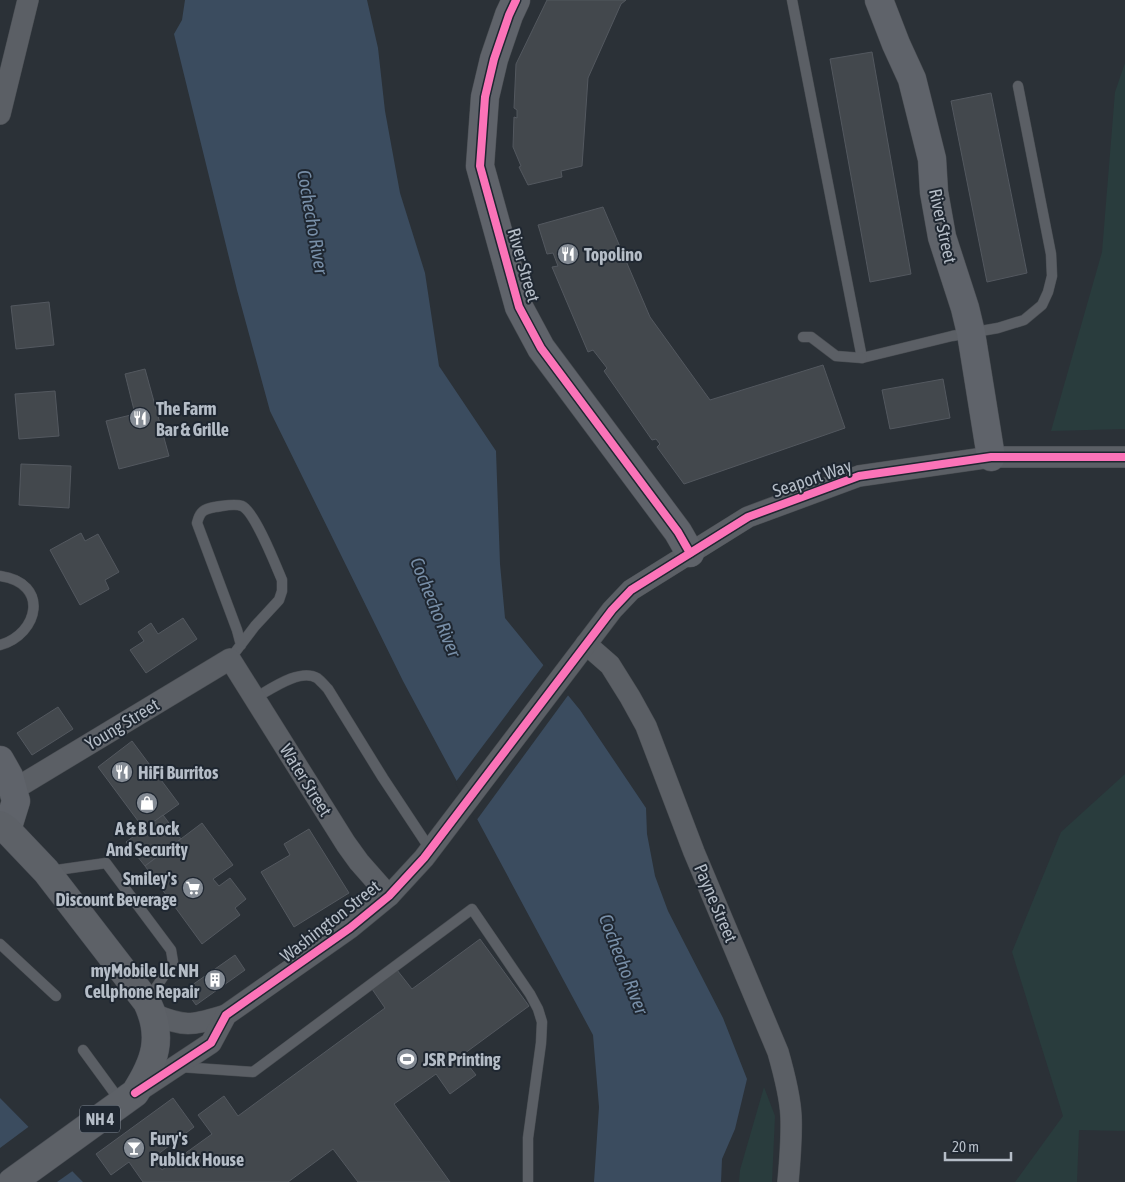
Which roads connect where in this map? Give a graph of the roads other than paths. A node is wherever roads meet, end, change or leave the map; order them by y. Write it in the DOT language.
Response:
graph roads {
  1 [pos="28,0"];
  2 [pos="516,0"];
  3 [pos="792,0"];
  4 [pos="879,0"];
  5 [pos="1018,86"];
  6 [pos="0,114"];
  7 [pos="971,333"];
  8 [pos="803,337"];
  9 [pos="862,358"];
  10 [pos="991,457"];
  11 [pos="1125,457"];
  12 [pos="690,553"];
  13 [pos="0,576"];
  14 [pos="586,644"];
  15 [pos="0,645"];
  16 [pos="235,652"];
  17 [pos="255,698"];
  18 [pos="0,760"];
  19 [pos="13,790"];
  20 [pos="2,831"];
  21 [pos="430,849"];
  22 [pos="46,871"];
  23 [pos="389,896"];
  24 [pos="0,944"];
  25 [pos="56,996"];
  26 [pos="150,1008"];
  27 [pos="226,1015"];
  28 [pos="82,1050"];
  29 [pos="174,1067"];
  30 [pos="128,1098"];
  31 [pos="12,1182"];
  32 [pos="528,1182"];
  33 [pos="788,1182"];
  1 -- 6 [label="street"];
  2 -- 12 [label="street, River Street"];
  3 -- 9 [label="lane"];
  4 -- 7 [label="street, River Street"];
  5 -- 7 [label="lane"];
  7 -- 9 [label="lane"];
  7 -- 10 [label="street, River Street"];
  8 -- 9 [label="lane"];
  10 -- 11 [label="street, Seaport Way"];
  10 -- 12 [label="street, Seaport Way"];
  12 -- 14 [label="street, Seaport Way"];
  13 -- 15 [label="lane"];
  14 -- 21 [label="street, Washington Street"];
  14 -- 33 [label="street, Payne Street"];
  16 -- 16 [label="lane"];
  16 -- 17 [label="street, Water Street"];
  16 -- 19 [label="street, Young Street"];
  17 -- 21 [label="lane"];
  17 -- 23 [label="street, Water Street"];
  18 -- 19 [label="street"];
  19 -- 20 [label="street"];
  20 -- 22 [label="main road"];
  21 -- 23 [label="street, Washington Street"];
  22 -- 26 [label="main road"];
  22 -- 26 [label="lane"];
  23 -- 27 [label="street, Washington Street"];
  24 -- 25 [label="lane"];
  26 -- 27 [label="street"];
  26 -- 30 [label="main road, NH 4"];
  27 -- 29 [label="street, Washington Street"];
  28 -- 30 [label="lane"];
  29 -- 30 [label="street, Washington Street"];
  29 -- 32 [label="lane"];
  30 -- 31 [label="main road, Washington Street / NH 4"];
}
